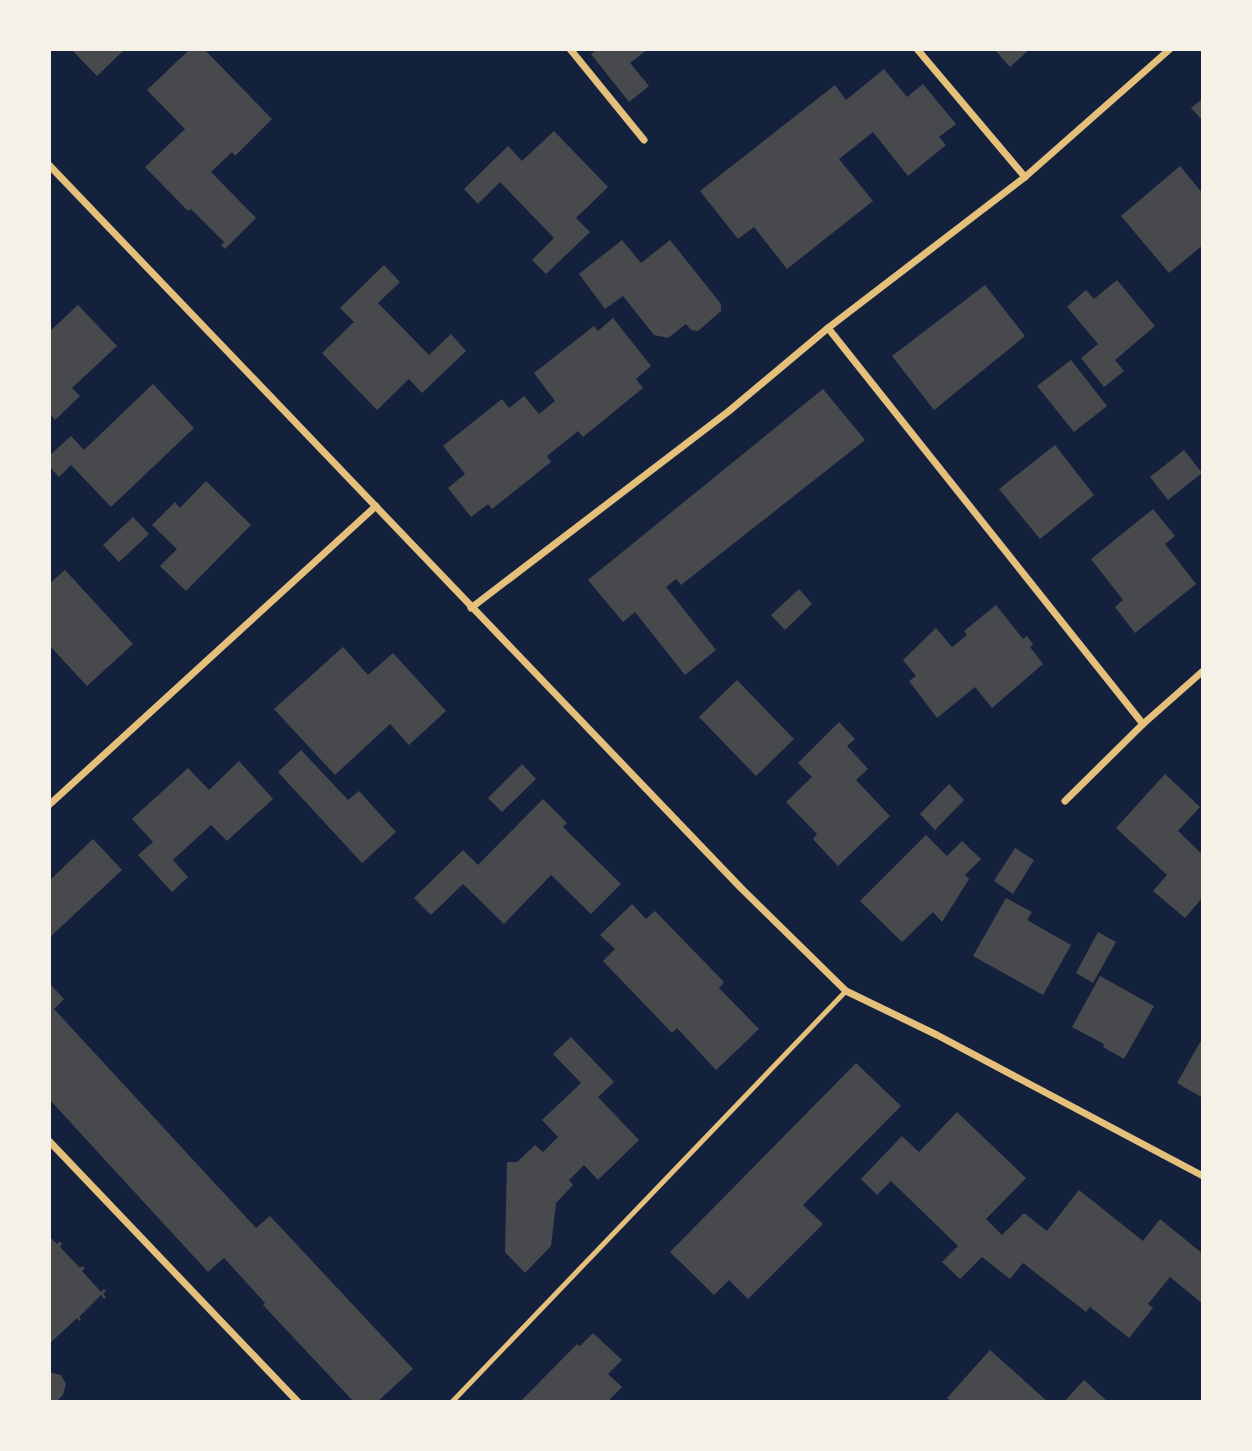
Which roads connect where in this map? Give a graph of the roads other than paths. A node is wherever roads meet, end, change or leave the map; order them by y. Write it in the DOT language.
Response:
graph roads {
  1 [pos="570,49"];
  2 [pos="917,49"];
  3 [pos="1170,49"];
  4 [pos="644,139"];
  5 [pos="49,165"];
  6 [pos="1024,177"];
  7 [pos="828,328"];
  8 [pos="376,506"];
  9 [pos="471,608"];
  10 [pos="1203,671"];
  11 [pos="1143,724"];
  12 [pos="1065,801"];
  13 [pos="49,805"];
  14 [pos="846,990"];
  15 [pos="49,1141"];
  16 [pos="1203,1176"];
  17 [pos="298,1402"];
  18 [pos="452,1402"];
  1 -- 4 [label="street"];
  2 -- 6 [label="street"];
  3 -- 6 [label="street"];
  5 -- 8 [label="street"];
  6 -- 7 [label="street"];
  7 -- 9 [label="street"];
  7 -- 11 [label="street"];
  8 -- 9 [label="street"];
  8 -- 13 [label="street"];
  9 -- 14 [label="street"];
  10 -- 11 [label="street"];
  11 -- 12 [label="street"];
  14 -- 16 [label="street"];
  14 -- 18 [label="lane"];
  15 -- 17 [label="street"];
}
